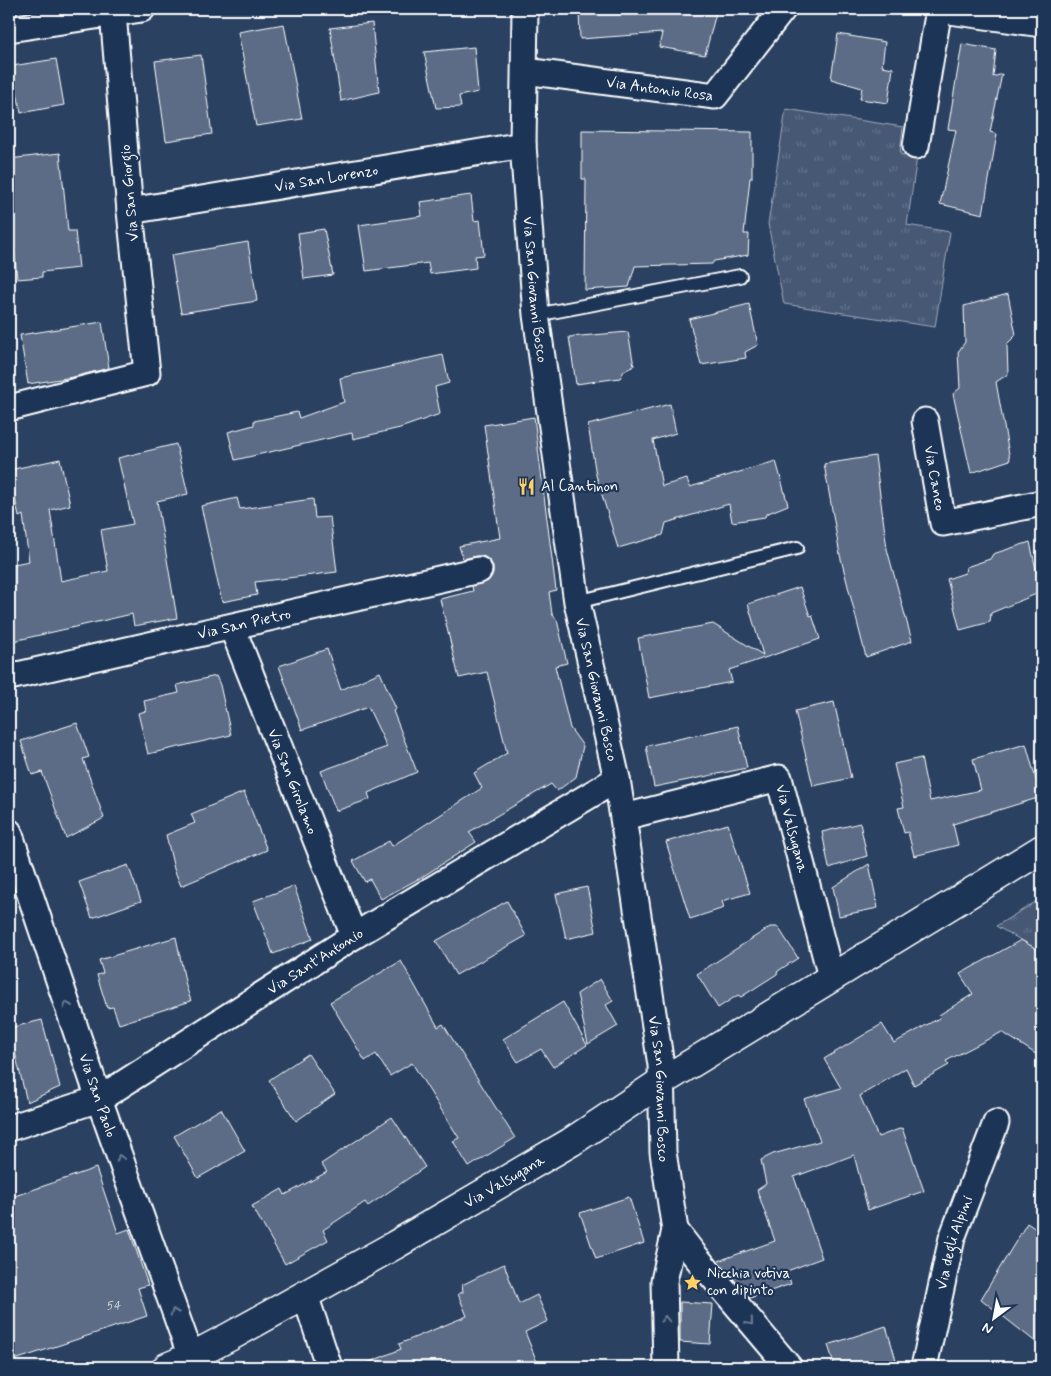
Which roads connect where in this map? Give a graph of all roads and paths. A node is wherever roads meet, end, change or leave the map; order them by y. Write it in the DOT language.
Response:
graph roads {
  1 [pos="142,9"];
  2 [pos="525,9"];
  3 [pos="783,9"];
  4 [pos="937,9"];
  5 [pos="113,13"];
  6 [pos="1042,24"];
  7 [pos="9,29"];
  8 [pos="525,71"];
  9 [pos="523,145"];
  10 [pos="916,146"];
  11 [pos="130,211"];
  12 [pos="740,276"];
  13 [pos="536,315"];
  14 [pos="9,408"];
  15 [pos="925,421"];
  16 [pos="1042,504"];
  17 [pos="797,548"];
  18 [pos="479,570"];
  19 [pos="577,602"];
  20 [pos="232,627"];
  21 [pos="9,676"];
  22 [pos="617,779"];
  23 [pos="624,817"];
  24 [pos="9,832"];
  25 [pos="1042,849"];
  26 [pos="354,936"];
  27 [pos="832,977"];
  28 [pos="661,1082"];
  29 [pos="99,1099"];
  30 [pos="996,1123"];
  31 [pos="9,1128"];
  32 [pos="675,1230"];
  33 [pos="305,1295"];
  34 [pos="179,1362"];
  35 [pos="330,1367"];
  36 [pos="666,1367"];
  37 [pos="789,1367"];
  38 [pos="924,1367"];
  1 -- 5 [label="street"];
  2 -- 8 [label="street, Via San Giovanni Bosco"];
  3 -- 8 [label="street, Via Antonio Rosa"];
  4 -- 6 [label="street"];
  4 -- 10 [label="street"];
  5 -- 7 [label="street"];
  5 -- 11 [label="street, Via San Giorgio"];
  8 -- 9 [label="street, Via San Giovanni Bosco"];
  9 -- 11 [label="street, Via San Lorenzo"];
  9 -- 13 [label="street, Via San Giovanni Bosco"];
  11 -- 14 [label="street, Via San Giorgio"];
  12 -- 13 [label="lane"];
  13 -- 19 [label="street, Via San Giovanni Bosco"];
  15 -- 16 [label="street, Via Caneo"];
  17 -- 19 [label="lane"];
  18 -- 20 [label="street, Via San Pietro"];
  19 -- 22 [label="street, Via San Giovanni Bosco"];
  20 -- 21 [label="street, Via San Pietro"];
  20 -- 26 [label="street, Via San Girolamo"];
  22 -- 23 [label="street, Via San Giovanni Bosco"];
  22 -- 26 [label="street, Via Sant'Antonio"];
  23 -- 27 [label="street, Via Valsugana"];
  23 -- 28 [label="street, Via San Giovanni Bosco"];
  29 -- 24 [label="street, Via San Paolo, one-way"];
  25 -- 27 [label="main road, Via Valsugana"];
  26 -- 29 [label="street, Via Sant'Antonio"];
  27 -- 28 [label="main road, Via Valsugana"];
  28 -- 32 [label="street, Via San Giovanni Bosco"];
  28 -- 33 [label="main road, Via Valsugana"];
  29 -- 31 [label="street, Via Sant'Antonio"];
  34 -- 29 [label="street, Via San Paolo, one-way"];
  30 -- 38 [label="street, Via degli Alpini"];
  36 -- 32 [label="street, Via San Giovanni Bosco, one-way"];
  32 -- 37 [label="street, one-way"];
  33 -- 34 [label="main road, Via Valsugana"];
  33 -- 35 [label="street"];
}
